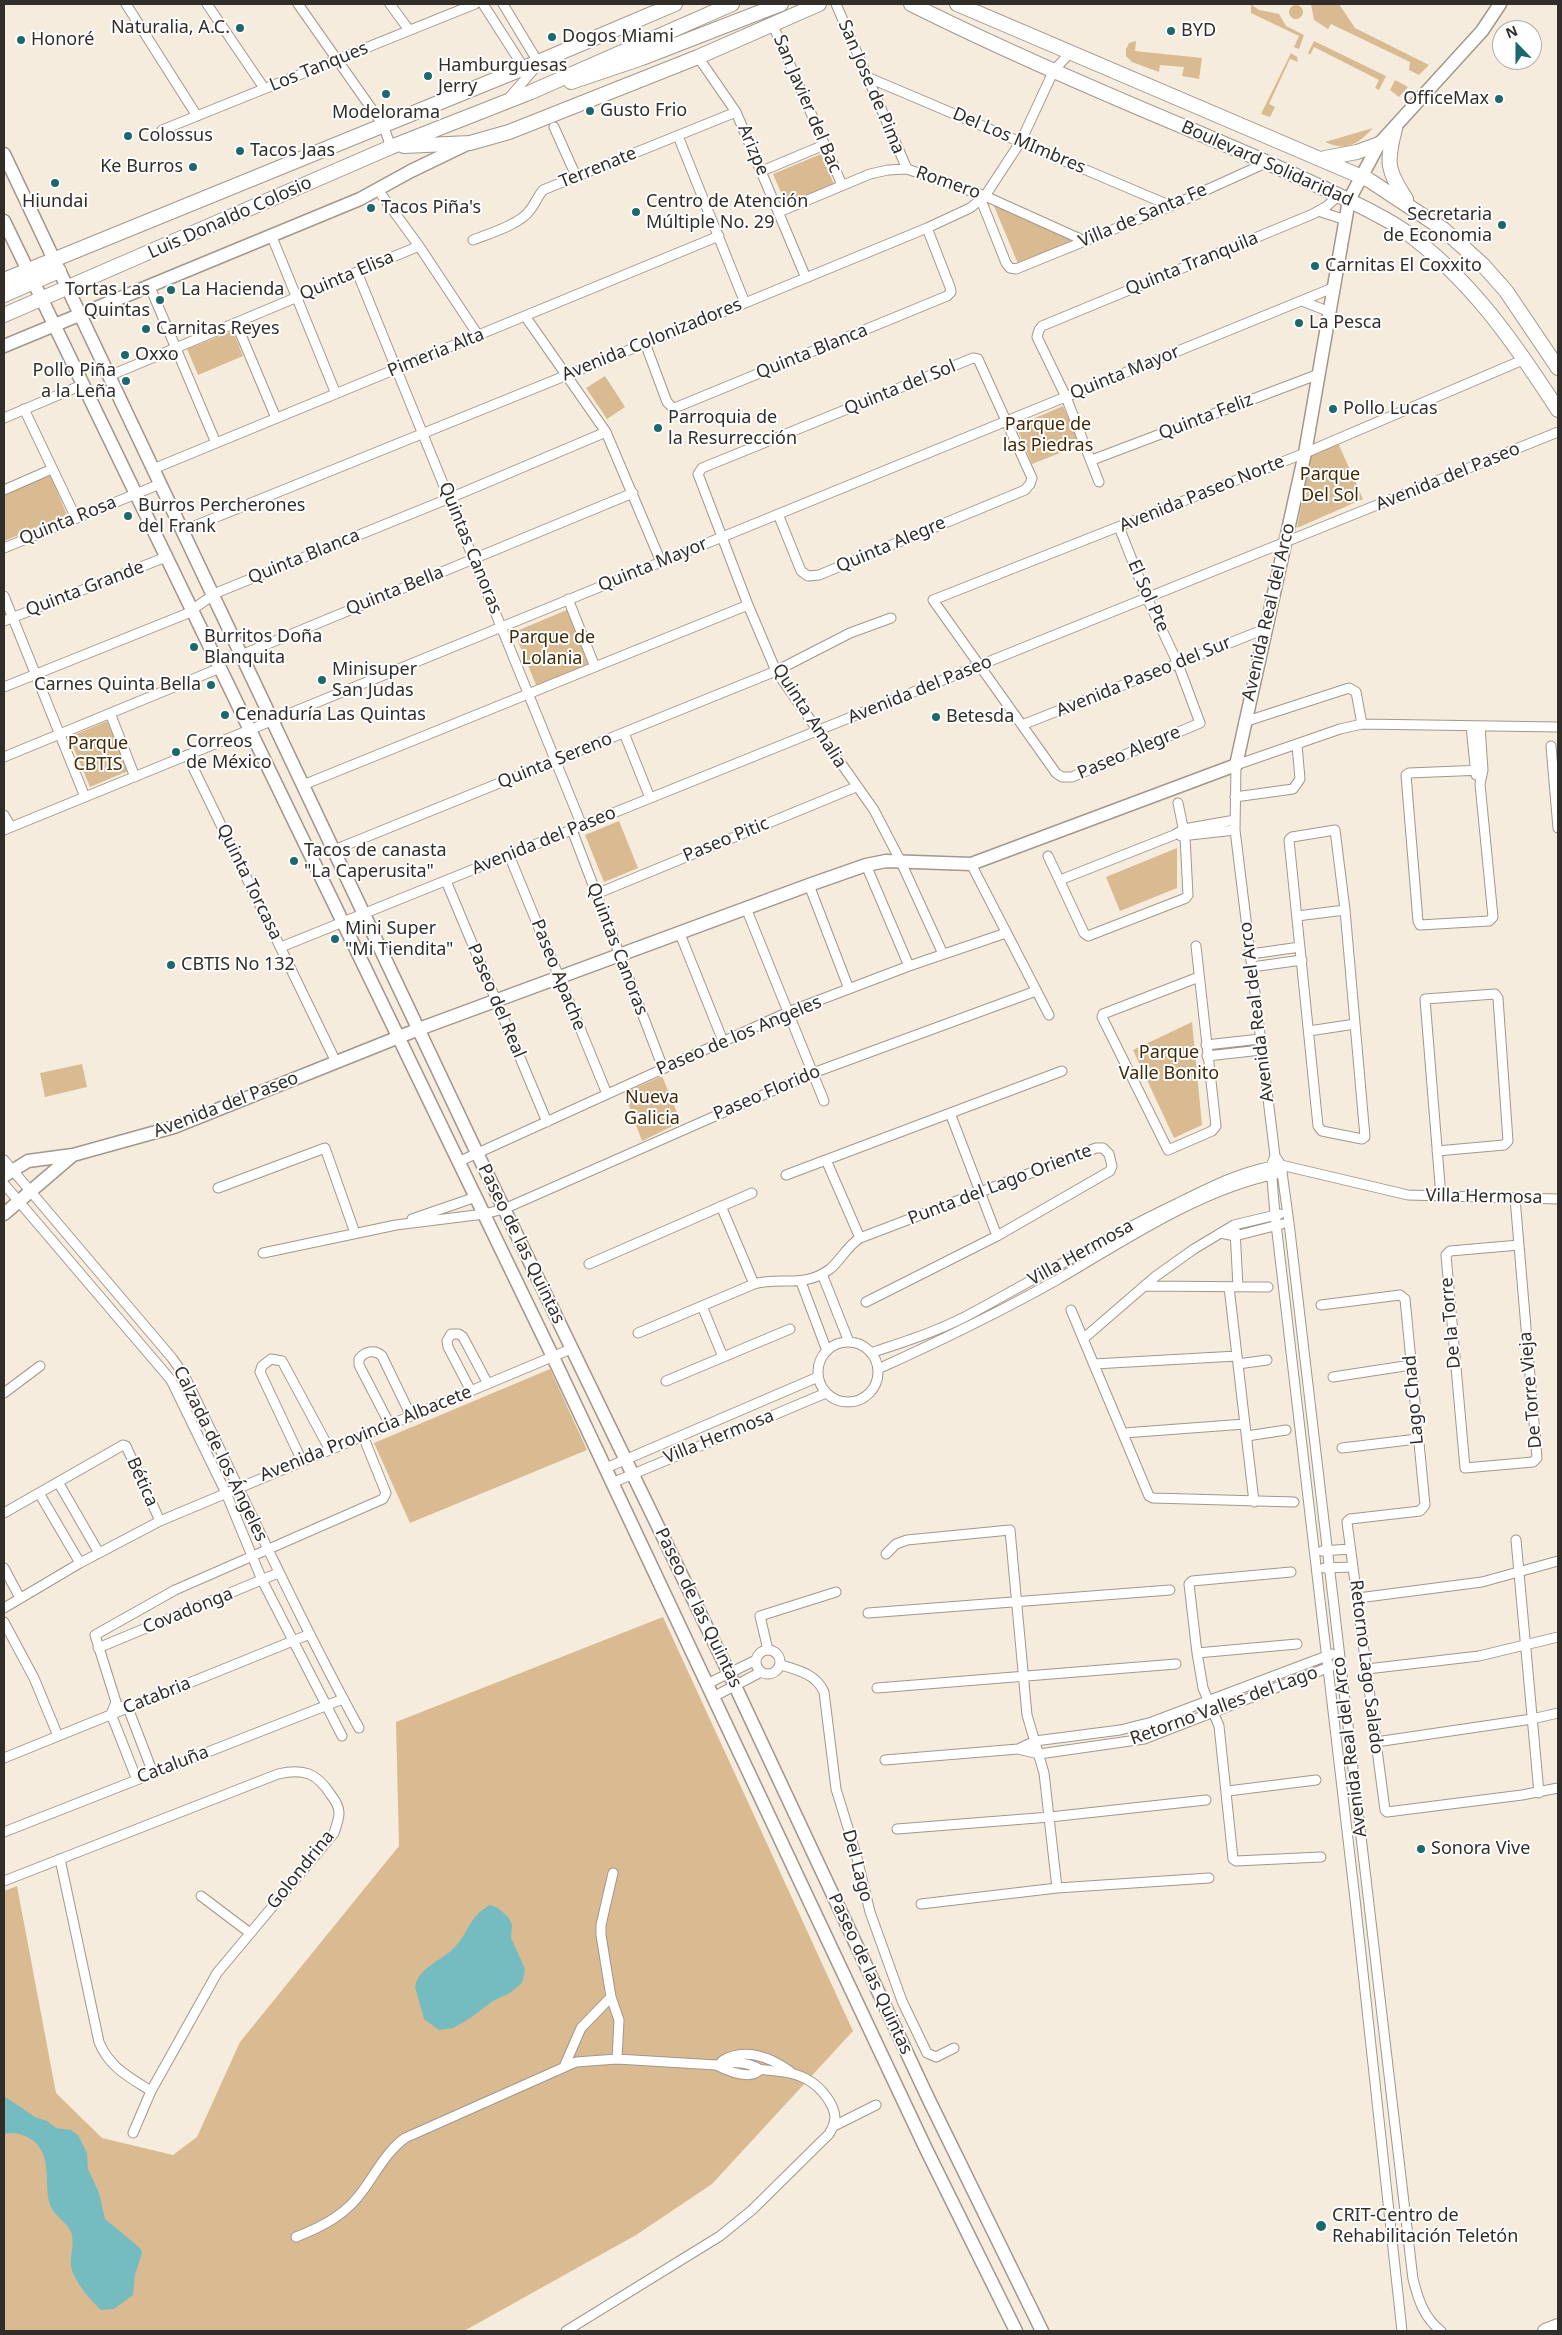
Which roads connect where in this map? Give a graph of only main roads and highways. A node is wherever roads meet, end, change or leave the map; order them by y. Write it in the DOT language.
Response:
graph roads {
  1 [pos="675,4"];
  2 [pos="732,4"];
  3 [pos="781,4"];
  4 [pos="819,4"];
  5 [pos="911,4"];
  6 [pos="957,4"];
  7 [pos="1500,4"];
  8 [pos="550,83"];
  9 [pos="1395,129"];
  10 [pos="470,143"];
  11 [pos="1379,144"];
  12 [pos="391,147"];
  13 [pos="4,154"];
  14 [pos="1323,159"];
  15 [pos="1361,175"];
  16 [pos="1344,198"];
  17 [pos="1409,204"];
  18 [pos="4,222"];
  19 [pos="56,266"];
  20 [pos="30,276"];
  21 [pos="4,280"];
  22 [pos="67,288"];
  23 [pos="4,295"];
  24 [pos="41,299"];
  25 [pos="4,315"];
  26 [pos="80,315"];
  27 [pos="54,326"];
  28 [pos="4,346"];
  29 [pos="1558,368"];
  30 [pos="1558,410"];
  31 [pos="1236,765"];
  32 [pos="419,1029"];
  33 [pos="399,1037"];
  34 [pos="73,1155"];
  35 [pos="7,1168"];
  36 [pos="4,1214"];
  37 [pos="972,2191"];
  38 [pos="950,2200"];
  39 [pos="1558,2326"];
  40 [pos="1016,2331"];
  41 [pos="1042,2331"];
  42 [pos="1546,2331"];
  1 -- 19 [label="main road, Luis Donaldo Colosio"];
  2 -- 8 [label="main road, Luis Donaldo Colosio"];
  3 -- 8 [label="main road"];
  4 -- 10 [label="main road"];
  5 -- 16 [label="main road, Boulevard Solidaridad"];
  6 -- 14 [label="main road, Boulevard Solidaridad"];
  7 -- 9 [label="main road, Avenida Real del Arco"];
  8 -- 12 [label="main road, Luis Donaldo Colosio"];
  9 -- 11 [label="main road, Avenida Real del Arco"];
  9 -- 17 [label="main road"];
  10 -- 12 [label="main road"];
  10 -- 26 [label="main road"];
  11 -- 14 [label="main road"];
  11 -- 15 [label="main road, Avenida Real del Arco"];
  12 -- 22 [label="main road, Luis Donaldo Colosio"];
  13 -- 19 [label="main road, Paseo de las Quintas"];
  14 -- 15 [label="main road, Boulevard Solidaridad"];
  15 -- 16 [label="main road, Avenida Real del Arco"];
  15 -- 17 [label="main road, Boulevard Solidaridad"];
  16 -- 30 [label="main road, Boulevard Solidaridad"];
  16 -- 31 [label="main road, Avenida Real del Arco"];
  17 -- 29 [label="main road, Boulevard Solidaridad"];
  18 -- 20 [label="main road, Paseo de las Quintas"];
  19 -- 20 [label="main road, Luis Donaldo Colosio"];
  19 -- 22 [label="main road, Paseo de las Quintas"];
  20 -- 21 [label="main road"];
  20 -- 23 [label="main road"];
  20 -- 24 [label="main road, Paseo de las Quintas"];
  22 -- 24 [label="main road, Luis Donaldo Colosio"];
  22 -- 26 [label="main road, Paseo de las Quintas"];
  24 -- 25 [label="main road, Luis Donaldo Colosio"];
  24 -- 27 [label="main road, Paseo de las Quintas"];
  26 -- 27 [label="main road"];
  26 -- 32 [label="main road, Paseo de las Quintas"];
  27 -- 28 [label="main road"];
  27 -- 33 [label="main road, Paseo de las Quintas"];
  31 -- 32 [label="main road, Avenida del Paseo"];
  32 -- 33 [label="main road, Avenida del Paseo"];
  32 -- 37 [label="main road, Paseo de las Quintas"];
  33 -- 34 [label="main road, Avenida del Paseo"];
  33 -- 38 [label="main road, Paseo de las Quintas"];
  34 -- 35 [label="main road"];
  34 -- 36 [label="main road, Avenida del Paseo"];
  37 -- 38 [label="main road"];
  37 -- 41 [label="main road, Paseo de las Quintas"];
  38 -- 40 [label="main road, Paseo de las Quintas"];
  39 -- 42 [label="main road"];
}
